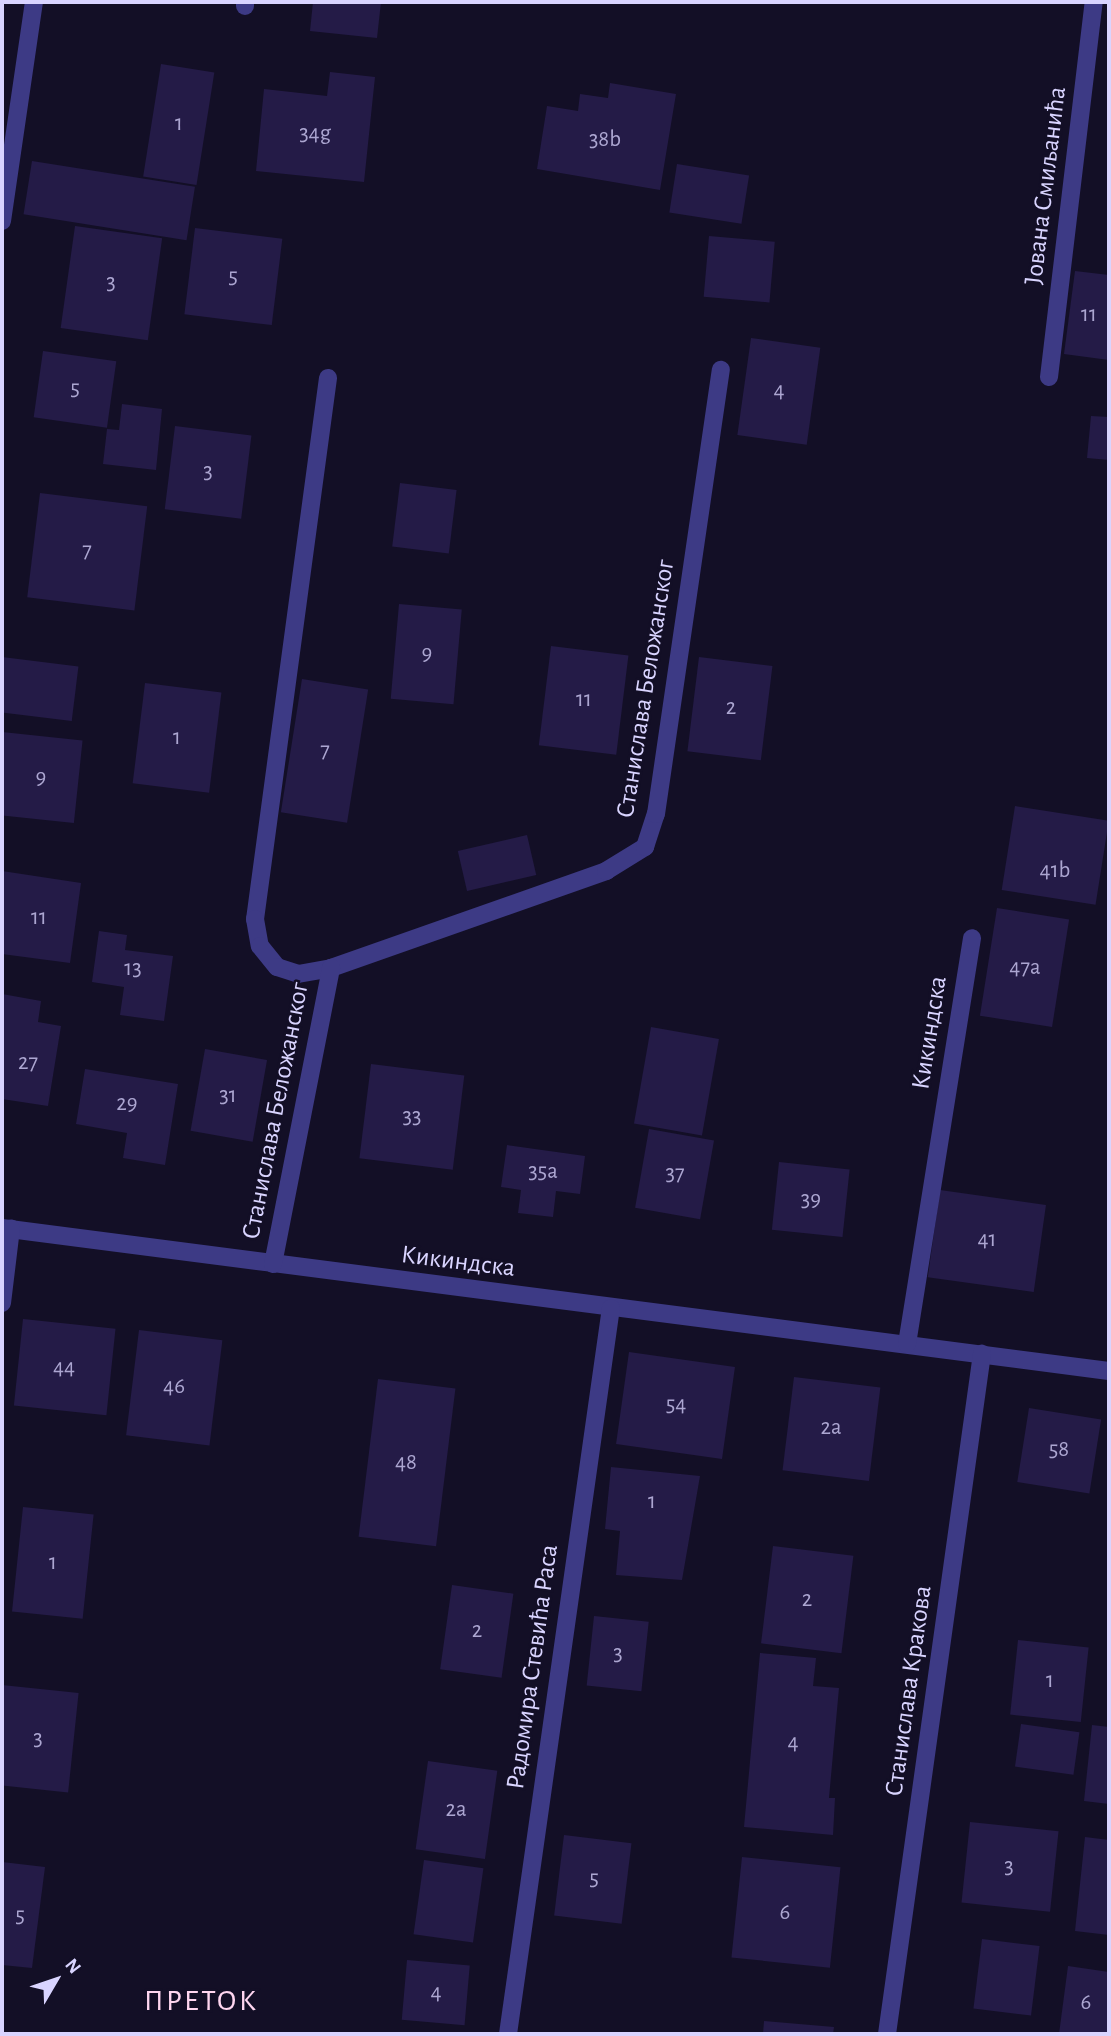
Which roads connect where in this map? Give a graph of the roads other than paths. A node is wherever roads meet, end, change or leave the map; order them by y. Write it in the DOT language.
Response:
graph roads {
  1 [pos="34,2"];
  2 [pos="1094,2"];
  3 [pos="2,221"];
  4 [pos="721,370"];
  5 [pos="1049,376"];
  6 [pos="328,378"];
  7 [pos="972,938"];
  8 [pos="331,968"];
  9 [pos="6,1229"];
  10 [pos="273,1264"];
  11 [pos="2,1303"];
  12 [pos="611,1308"];
  13 [pos="907,1344"];
  14 [pos="982,1354"];
  15 [pos="1109,1371"];
  16 [pos="508,2034"];
  17 [pos="887,2034"];
  1 -- 3 [label="street"];
  2 -- 5 [label="street, Јована Смиљанића"];
  4 -- 8 [label="street, Станислава Беложанског"];
  6 -- 8 [label="street, Станислава Беложанског"];
  7 -- 13 [label="street, Кикиндска"];
  8 -- 10 [label="street, Станислава Беложанског"];
  9 -- 10 [label="street, Кикиндска"];
  9 -- 11 [label="street"];
  10 -- 12 [label="street, Кикиндска"];
  12 -- 13 [label="street, Кикиндска"];
  12 -- 16 [label="street, Радомира Стевића Раса"];
  13 -- 14 [label="street, Кикиндска"];
  14 -- 15 [label="street, Кикиндска"];
  14 -- 17 [label="street, Станислава Кракова"];
}
